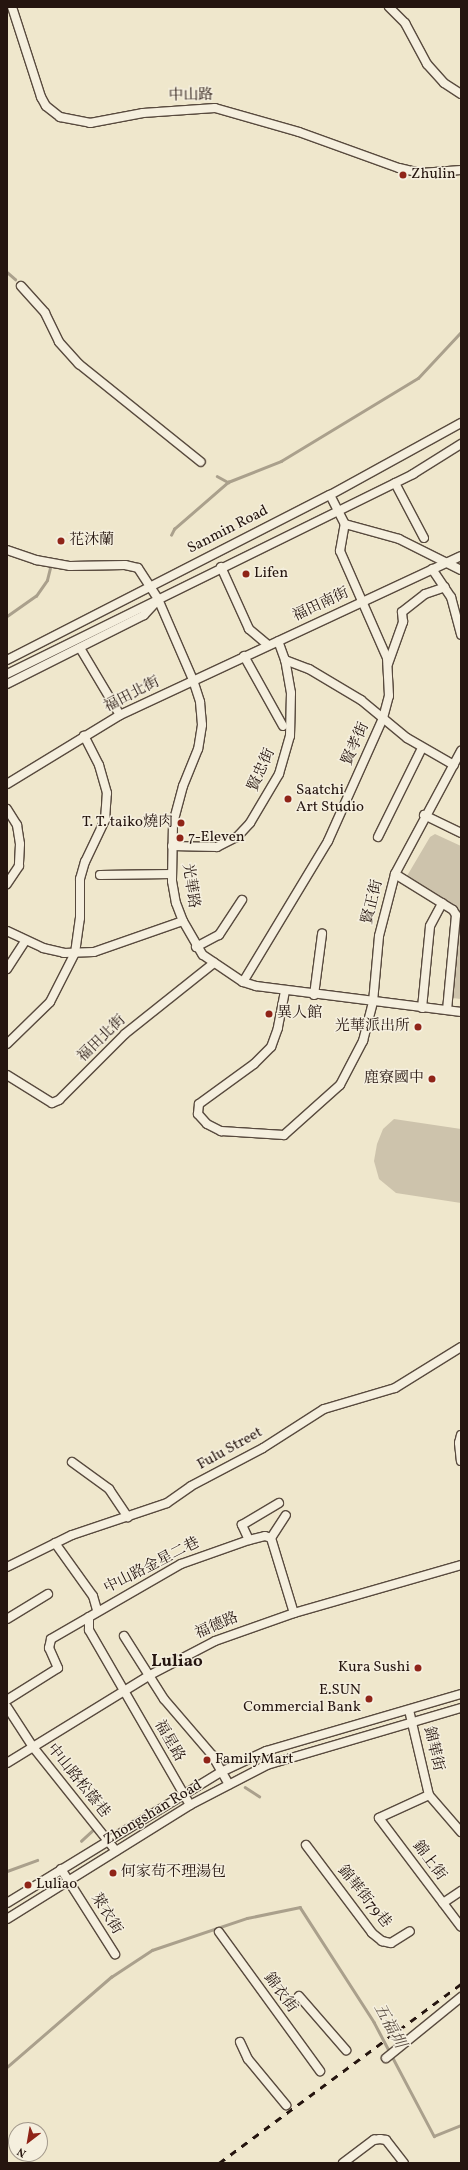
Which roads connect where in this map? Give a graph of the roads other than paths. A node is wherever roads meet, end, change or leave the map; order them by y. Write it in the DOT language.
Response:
graph roads {
  1 [pos="12,7"];
  2 [pos="390,7"];
  3 [pos="461,94"];
  4 [pos="461,170"];
  5 [pos="21,286"];
  6 [pos="461,423"];
  7 [pos="461,444"];
  8 [pos="201,462"];
  9 [pos="395,483"];
  10 [pos="330,494"];
  11 [pos="339,509"];
  12 [pos="346,524"];
  13 [pos="424,538"];
  14 [pos="7,550"];
  15 [pos="461,556"];
  16 [pos="446,562"];
  17 [pos="221,567"];
  18 [pos="432,569"];
  19 [pos="461,570"];
  20 [pos="148,587"];
  21 [pos="444,587"];
  22 [pos="158,599"];
  23 [pos="362,602"];
  24 [pos="461,635"];
  25 [pos="278,641"];
  26 [pos="268,645"];
  27 [pos="80,648"];
  28 [pos="244,656"];
  29 [pos="7,660"];
  30 [pos="285,660"];
  31 [pos="387,665"];
  32 [pos="7,674"];
  33 [pos="193,680"];
  34 [pos="7,684"];
  35 [pos="120,715"];
  36 [pos="383,718"];
  37 [pos="283,726"];
  38 [pos="84,736"];
  39 [pos="422,748"];
  40 [pos="461,751"];
  41 [pos="454,765"];
  42 [pos="7,784"];
  43 [pos="7,810"];
  44 [pos="424,816"];
  45 [pos="461,833"];
  46 [pos="378,837"];
  47 [pos="172,846"];
  48 [pos="172,874"];
  49 [pos="395,874"];
  50 [pos="100,875"];
  51 [pos="7,884"];
  52 [pos="242,900"];
  53 [pos="442,903"];
  54 [pos="183,922"];
  55 [pos="7,931"];
  56 [pos="322,934"];
  57 [pos="25,941"];
  58 [pos="196,947"];
  59 [pos="75,953"];
  60 [pos="214,963"];
  61 [pos="7,969"];
  62 [pos="243,982"];
  63 [pos="285,991"];
  64 [pos="314,995"];
  65 [pos="373,1002"];
  66 [pos="422,1008"];
  67 [pos="447,1010"];
  68 [pos="461,1012"];
  69 [pos="7,1044"];
  70 [pos="7,1075"];
  71 [pos="461,1347"];
  72 [pos="461,1436"];
  73 [pos="461,1461"];
  74 [pos="72,1462"];
  75 [pos="279,1503"];
  76 [pos="286,1515"];
  77 [pos="128,1517"];
  78 [pos="270,1538"];
  79 [pos="249,1540"];
  80 [pos="55,1543"];
  81 [pos="461,1565"];
  82 [pos="7,1567"];
  83 [pos="48,1594"];
  84 [pos="97,1610"];
  85 [pos="294,1613"];
  86 [pos="89,1617"];
  87 [pos="7,1619"];
  88 [pos="124,1636"];
  89 [pos="150,1675"];
  90 [pos="124,1691"];
  91 [pos="461,1694"];
  92 [pos="7,1700"];
  93 [pos="7,1707"];
  94 [pos="461,1708"];
  95 [pos="409,1710"];
  96 [pos="413,1723"];
  97 [pos="33,1747"];
  98 [pos="7,1763"];
  99 [pos="221,1772"];
  100 [pos="229,1784"];
  101 [pos="183,1794"];
  102 [pos="429,1795"];
  103 [pos="190,1805"];
  104 [pos="379,1818"];
  105 [pos="460,1828"];
  106 [pos="108,1840"];
  107 [pos="306,1845"];
  108 [pos="116,1851"];
  109 [pos="61,1869"];
  110 [pos="68,1881"];
  111 [pos="461,1891"];
  112 [pos="7,1903"];
  113 [pos="443,1903"];
  114 [pos="7,1919"];
  115 [pos="461,1927"];
  116 [pos="410,1931"];
  117 [pos="219,1932"];
  118 [pos="115,1954"];
  119 [pos="299,1996"];
  120 [pos="461,1997"];
  121 [pos="240,2042"];
  122 [pos="346,2050"];
  123 [pos="389,2056"];
  124 [pos="320,2070"];
  125 [pos="286,2105"];
  126 [pos="343,2163"];
  127 [pos="404,2163"];
  1 -- 4 [label="street, 中山路"];
  2 -- 3 [label="street"];
  5 -- 8 [label="street"];
  6 -- 10 [label="street, Sanmin Road"];
  7 -- 9 [label="street, Sanmin Road"];
  9 -- 11 [label="street, Sanmin Road"];
  9 -- 13 [label="street"];
  10 -- 11 [label="street"];
  10 -- 20 [label="street, Sanmin Road"];
  11 -- 12 [label="street"];
  11 -- 17 [label="street, Sanmin Road"];
  12 -- 16 [label="street"];
  12 -- 23 [label="street, 賢孝街"];
  14 -- 20 [label="street, 光華路"];
  15 -- 16 [label="street, 福田南街"];
  16 -- 18 [label="street, 福田南街"];
  16 -- 19 [label="street"];
  17 -- 22 [label="street, Sanmin Road"];
  17 -- 26 [label="street"];
  18 -- 21 [label="street"];
  18 -- 23 [label="street, 福田南街"];
  20 -- 22 [label="street, 光華路"];
  20 -- 29 [label="street, Sanmin Road"];
  21 -- 24 [label="street"];
  21 -- 31 [label="street"];
  22 -- 27 [label="street, Sanmin Road"];
  22 -- 32 [label="street, Sanmin Road"];
  22 -- 33 [label="street, 光華路"];
  23 -- 25 [label="street, 福田南街"];
  23 -- 31 [label="street, 賢孝街"];
  25 -- 26 [label="street, 福田南街"];
  25 -- 30 [label="street, 賢忠街"];
  26 -- 28 [label="street, 福田南街"];
  27 -- 34 [label="street, Sanmin Road"];
  27 -- 35 [label="street"];
  28 -- 33 [label="street, 福田南街"];
  28 -- 37 [label="street"];
  30 -- 36 [label="street"];
  30 -- 47 [label="street, 賢忠街"];
  31 -- 36 [label="street, 賢孝街"];
  33 -- 35 [label="street, 福田北街"];
  33 -- 47 [label="street, 光華路"];
  35 -- 38 [label="street, 福田北街"];
  36 -- 39 [label="street"];
  36 -- 62 [label="street, 賢孝街"];
  38 -- 42 [label="street, 福田北街"];
  38 -- 59 [label="street"];
  39 -- 41 [label="street"];
  39 -- 46 [label="street"];
  40 -- 41 [label="street, 賢正街"];
  41 -- 44 [label="street, 賢正街"];
  43 -- 51 [label="street"];
  44 -- 45 [label="street"];
  44 -- 49 [label="street, 賢正街"];
  47 -- 48 [label="street, 光華路"];
  48 -- 50 [label="street"];
  48 -- 54 [label="street, 光華路"];
  49 -- 53 [label="street"];
  49 -- 65 [label="street, 賢正街"];
  52 -- 58 [label="street"];
  53 -- 66 [label="street"];
  53 -- 67 [label="street"];
  54 -- 58 [label="street, 光華路"];
  54 -- 59 [label="street"];
  55 -- 57 [label="street"];
  56 -- 64 [label="street"];
  57 -- 59 [label="street"];
  57 -- 61 [label="street"];
  58 -- 60 [label="street, 光華路"];
  59 -- 69 [label="street"];
  60 -- 62 [label="street, 光華路"];
  60 -- 70 [label="street, 福田北街"];
  62 -- 63 [label="street, 光華路"];
  63 -- 64 [label="street, 光華路"];
  63 -- 65 [label="street, 賢正街"];
  64 -- 65 [label="street, 光華路"];
  65 -- 66 [label="street, 光華路"];
  66 -- 67 [label="street, 光華路"];
  67 -- 68 [label="street, 光華路"];
  71 -- 77 [label="street, Fulu Street"];
  72 -- 73 [label="street"];
  74 -- 77 [label="street"];
  75 -- 79 [label="street"];
  76 -- 78 [label="street"];
  77 -- 80 [label="street, Fulu Street"];
  78 -- 79 [label="street, 中山路金星二巷"];
  78 -- 85 [label="street"];
  79 -- 84 [label="street, 中山路金星二巷"];
  80 -- 82 [label="street, Fulu Street"];
  80 -- 84 [label="street"];
  81 -- 85 [label="street, 福德路"];
  83 -- 87 [label="street"];
  84 -- 86 [label="street, 中山路金星二巷"];
  85 -- 89 [label="street, 福德路"];
  86 -- 90 [label="street, 福星路"];
  86 -- 92 [label="street, 中山路金星二巷"];
  88 -- 89 [label="street"];
  89 -- 90 [label="street, 福德路"];
  89 -- 99 [label="street"];
  90 -- 97 [label="street, 福德路"];
  90 -- 101 [label="street, 福星路"];
  91 -- 95 [label="street, Zhongshan Road"];
  93 -- 97 [label="street, 中山路松蔭巷"];
  94 -- 96 [label="street, Zhongshan Road"];
  95 -- 96 [label="street, 錦華街"];
  95 -- 99 [label="street, Zhongshan Road"];
  96 -- 100 [label="street, Zhongshan Road"];
  96 -- 102 [label="street, 錦華街"];
  97 -- 98 [label="street, 福德路"];
  97 -- 106 [label="street, 中山路松蔭巷"];
  99 -- 100 [label="street"];
  99 -- 101 [label="street, Zhongshan Road"];
  100 -- 103 [label="street, Zhongshan Road"];
  101 -- 103 [label="street, 福星路"];
  101 -- 106 [label="street, Zhongshan Road"];
  102 -- 104 [label="street, 錦華街"];
  102 -- 105 [label="street, 錦華街"];
  103 -- 108 [label="street, Zhongshan Road"];
  104 -- 113 [label="street, 錦上街"];
  106 -- 108 [label="street, 中山路松蔭巷"];
  106 -- 109 [label="street, Zhongshan Road"];
  107 -- 116 [label="street, 錦華街79巷"];
  108 -- 110 [label="street, Zhongshan Road"];
  109 -- 110 [label="street, 萊衣街"];
  109 -- 112 [label="street, Zhongshan Road"];
  110 -- 114 [label="street, Zhongshan Road"];
  110 -- 118 [label="street, 萊衣街"];
  111 -- 113 [label="street, 錦上街"];
  113 -- 115 [label="street"];
  117 -- 124 [label="street, 錦衣街"];
  119 -- 122 [label="street, 錦衣街"];
  120 -- 123 [label="street"];
  121 -- 125 [label="street"];
  126 -- 127 [label="street"];
}
